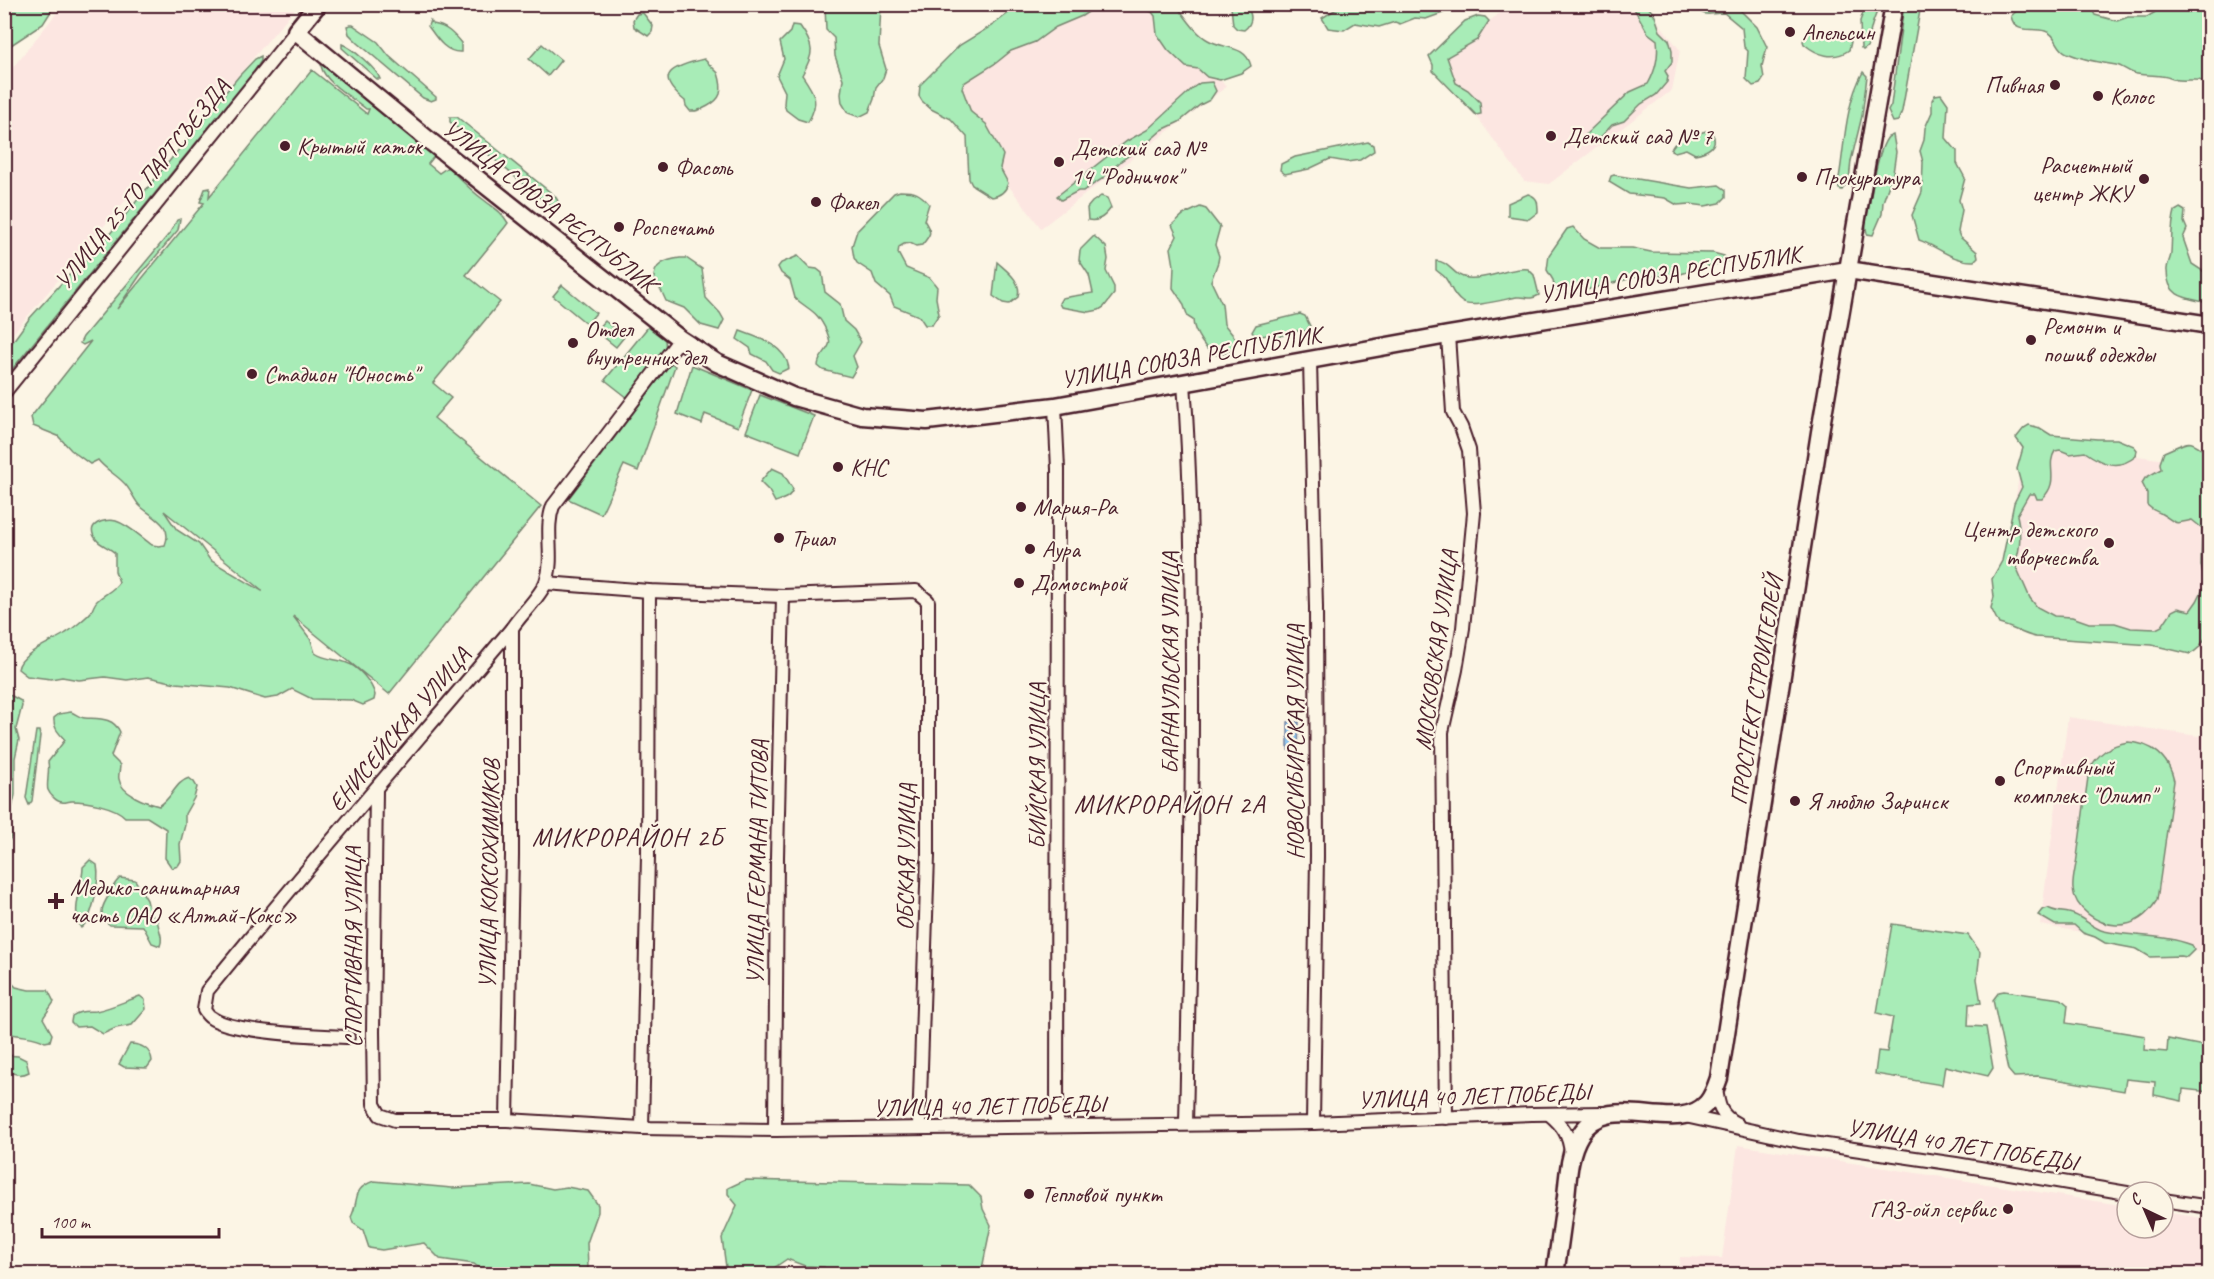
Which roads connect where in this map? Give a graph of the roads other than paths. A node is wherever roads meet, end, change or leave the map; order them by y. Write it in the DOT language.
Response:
graph roads {
  1 [pos="318,4"];
  2 [pos="1894,4"];
  3 [pos="296,31"];
  4 [pos="1848,270"];
  5 [pos="2210,325"];
  6 [pos="1448,335"];
  7 [pos="680,339"];
  8 [pos="1310,361"];
  9 [pos="1184,383"];
  10 [pos="4,393"];
  11 [pos="1055,406"];
  12 [pos="546,582"];
  13 [pos="649,591"];
  14 [pos="783,596"];
  15 [pos="512,628"];
  16 [pos="376,790"];
  17 [pos="348,1037"];
  18 [pos="1716,1088"];
  19 [pos="375,1104"];
  20 [pos="1611,1113"];
  21 [pos="1549,1114"];
  22 [pos="1684,1116"];
  23 [pos="1446,1118"];
  24 [pos="507,1119"];
  25 [pos="1313,1123"];
  26 [pos="1186,1124"];
  27 [pos="1057,1125"];
  28 [pos="642,1128"];
  29 [pos="919,1128"];
  30 [pos="775,1130"];
  31 [pos="1749,1130"];
  32 [pos="1571,1157"];
  33 [pos="2115,1192"];
  34 [pos="2175,1202"];
  35 [pos="2210,1208"];
  36 [pos="1555,1275"];
  1 -- 3 [label="street, УЛИЦА 25-ГО ПАРТСЪЕЗДА"];
  2 -- 4 [label="street, ПРОСПЕКТ СТРОИТЕЛЕЙ"];
  3 -- 7 [label="street, УЛИЦА СОЮЗА РЕСПУБЛИК"];
  3 -- 10 [label="street, УЛИЦА 25-ГО ПАРТСЪЕЗДА"];
  4 -- 5 [label="street, УЛИЦА СОЮЗА РЕСПУБЛИК"];
  4 -- 6 [label="street, УЛИЦА СОЮЗА РЕСПУБЛИК"];
  4 -- 18 [label="street, ПРОСПЕКТ СТРОИТЕЛЕЙ"];
  6 -- 8 [label="street, УЛИЦА СОЮЗА РЕСПУБЛИК"];
  6 -- 23 [label="street, МОСКОВСКАЯ УЛИЦА"];
  7 -- 11 [label="street, УЛИЦА СОЮЗА РЕСПУБЛИК"];
  7 -- 12 [label="street"];
  8 -- 9 [label="street, УЛИЦА СОЮЗА РЕСПУБЛИК"];
  8 -- 25 [label="street, НОВОСИБИРСКАЯ УЛИЦА"];
  9 -- 11 [label="street, УЛИЦА СОЮЗА РЕСПУБЛИК"];
  9 -- 26 [label="street, БАРНАУЛЬСКАЯ УЛИЦА"];
  11 -- 27 [label="street, БИЙСКАЯ УЛИЦА"];
  12 -- 13 [label="street"];
  12 -- 15 [label="street, ЕНИСЕЙСКАЯ УЛИЦА"];
  13 -- 14 [label="street"];
  13 -- 28 [label="street"];
  14 -- 29 [label="street, ОБСКАЯ УЛИЦА"];
  14 -- 30 [label="street, УЛИЦА ГЕРМАНА ТИТОВА"];
  15 -- 16 [label="street, ЕНИСЕЙСКАЯ УЛИЦА"];
  15 -- 24 [label="street, УЛИЦА КОКСОХИМИКОВ"];
  16 -- 17 [label="street, ЕНИСЕЙСКАЯ УЛИЦА"];
  16 -- 19 [label="street, СПОРТИВНАЯ УЛИЦА"];
  18 -- 22 [label="street, ПРОСПЕКТ СТРОИТЕЛЕЙ"];
  18 -- 31 [label="street"];
  19 -- 24 [label="street, УЛИЦА 40 ЛЕТ ПОБЕДЫ"];
  20 -- 21 [label="street, УЛИЦА 40 ЛЕТ ПОБЕДЫ"];
  20 -- 22 [label="street"];
  20 -- 32 [label="street"];
  21 -- 23 [label="street, УЛИЦА 40 ЛЕТ ПОБЕДЫ"];
  21 -- 32 [label="street"];
  22 -- 31 [label="street, УЛИЦА 40 ЛЕТ ПОБЕДЫ"];
  23 -- 25 [label="street, УЛИЦА 40 ЛЕТ ПОБЕДЫ"];
  24 -- 28 [label="street, УЛИЦА 40 ЛЕТ ПОБЕДЫ"];
  25 -- 26 [label="street, УЛИЦА 40 ЛЕТ ПОБЕДЫ"];
  26 -- 27 [label="street, УЛИЦА 40 ЛЕТ ПОБЕДЫ"];
  27 -- 29 [label="street, УЛИЦА 40 ЛЕТ ПОБЕДЫ"];
  28 -- 30 [label="street, УЛИЦА 40 ЛЕТ ПОБЕДЫ"];
  29 -- 30 [label="street, УЛИЦА 40 ЛЕТ ПОБЕДЫ"];
  31 -- 33 [label="street, УЛИЦА 40 ЛЕТ ПОБЕДЫ"];
  32 -- 36 [label="street"];
  34 -- 35 [label="street"];
}
